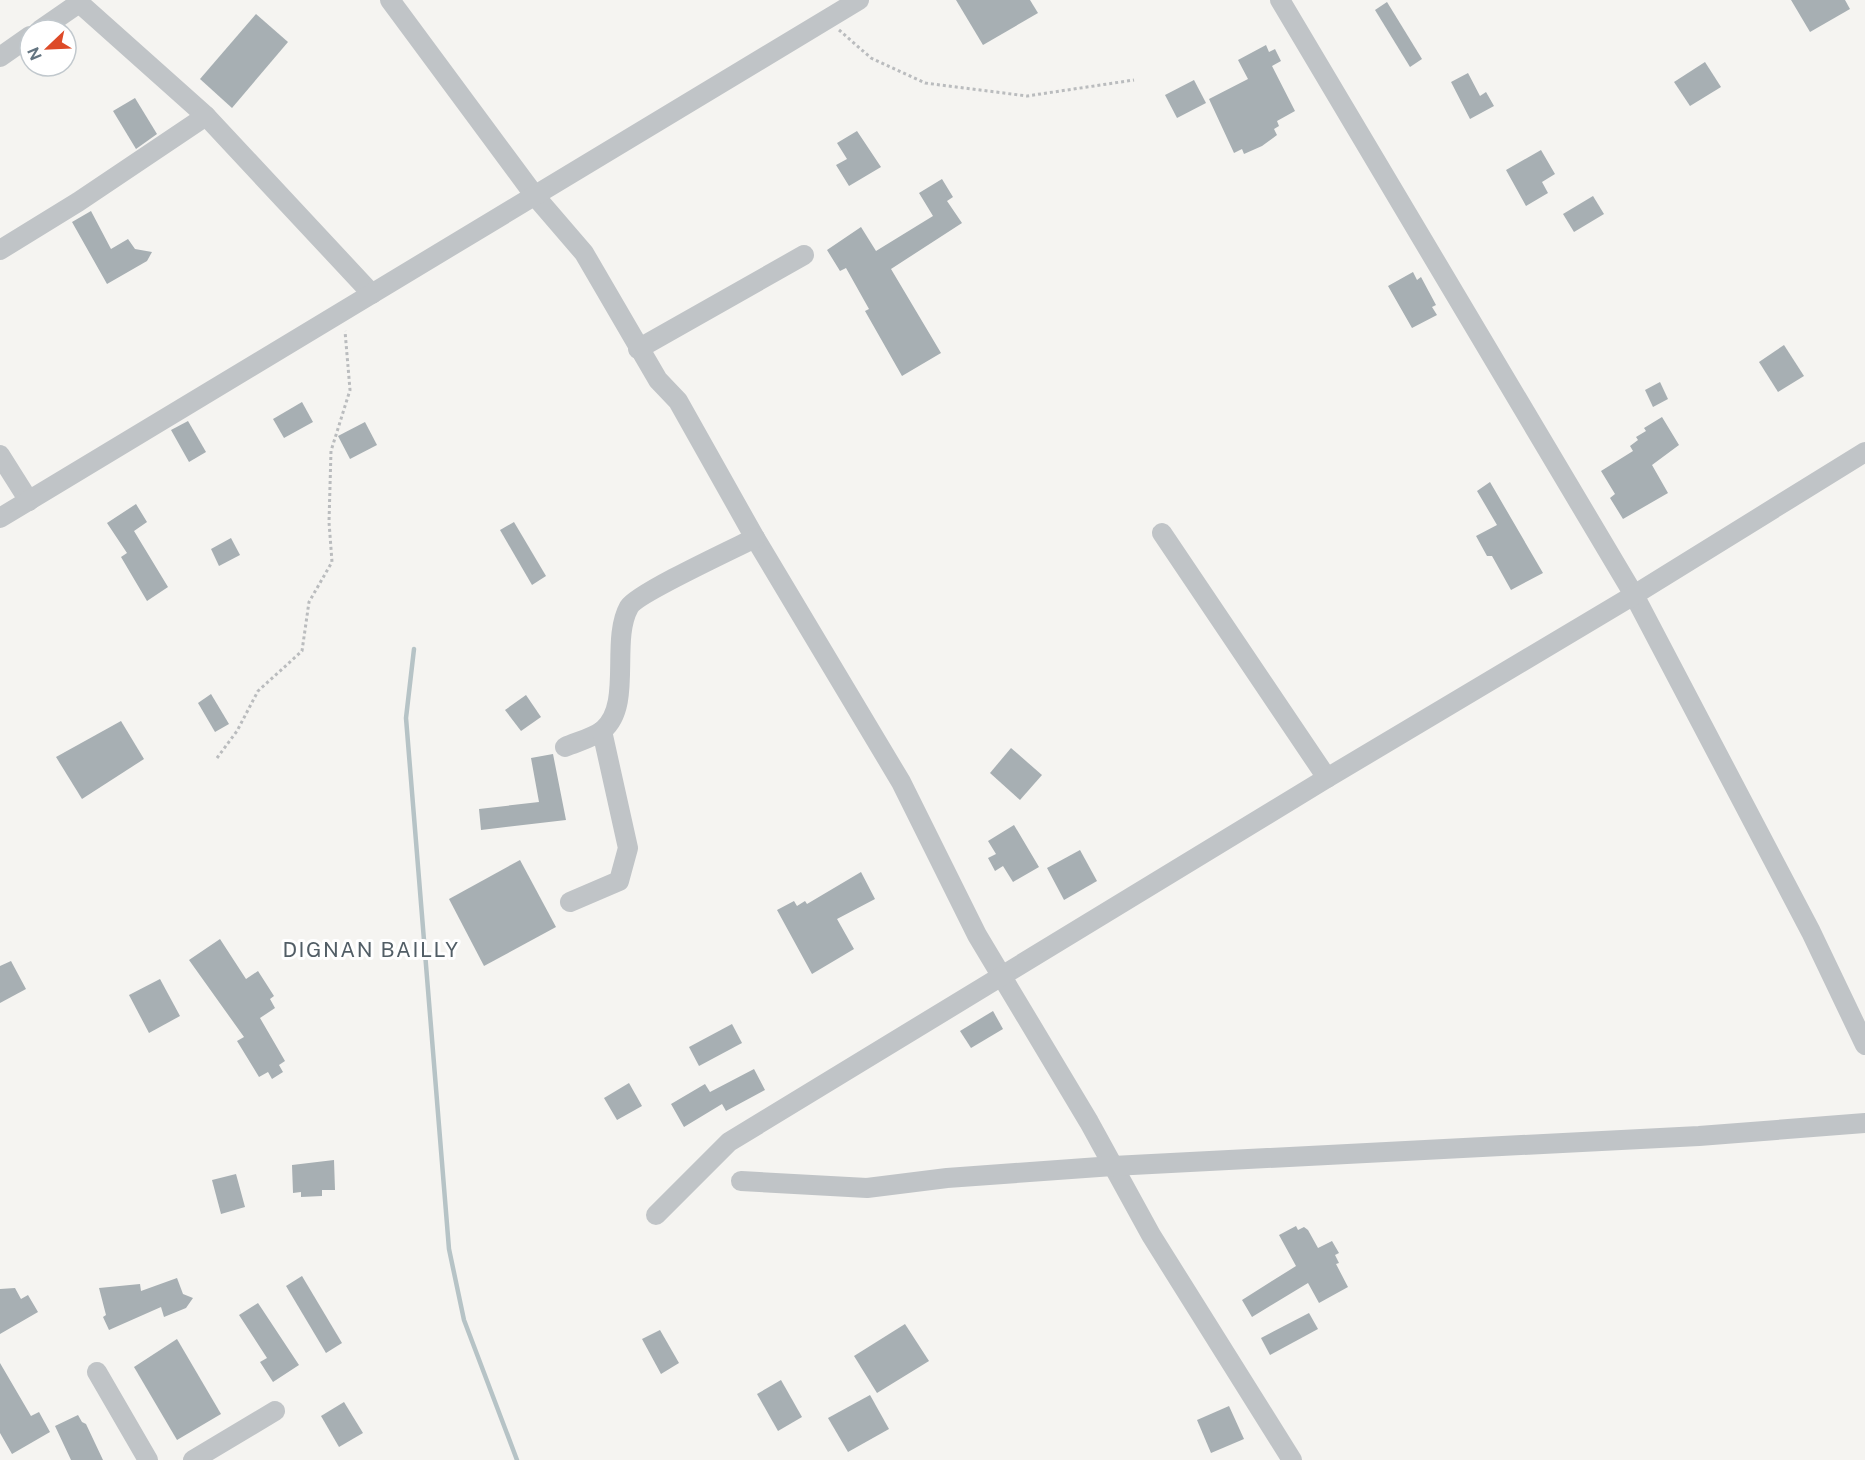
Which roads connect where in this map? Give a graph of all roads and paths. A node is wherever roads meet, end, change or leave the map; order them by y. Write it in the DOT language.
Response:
graph roads {
  1 [pos="390,0"];
  2 [pos="859,0"];
  3 [pos="1280,0"];
  4 [pos="78,2"];
  5 [pos="56,18"];
  6 [pos="826,19"];
  7 [pos="18,44"];
  8 [pos="0,57"];
  9 [pos="1134,80"];
  10 [pos="206,116"];
  11 [pos="535,196"];
  12 [pos="0,250"];
  13 [pos="804,255"];
  14 [pos="372,294"];
  15 [pos="343,311"];
  16 [pos="638,349"];
  17 [pos="1865,452"];
  18 [pos="0,455"];
  19 [pos="29,501"];
  20 [pos="0,518"];
  21 [pos="1162,533"];
  22 [pos="754,538"];
  23 [pos="1634,595"];
  24 [pos="602,731"];
  25 [pos="565,747"];
  26 [pos="217,758"];
  27 [pos="1327,778"];
  28 [pos="570,902"];
  29 [pos="1002,976"];
  30 [pos="1865,1045"];
  31 [pos="1865,1124"];
  32 [pos="1113,1166"];
  33 [pos="741,1181"];
  34 [pos="656,1215"];
  35 [pos="97,1372"];
  36 [pos="275,1411"];
  37 [pos="148,1460"];
  38 [pos="193,1460"];
  39 [pos="1292,1460"];
  1 -- 11 [label="street"];
  2 -- 6 [label="street"];
  3 -- 23 [label="street"];
  4 -- 5 [label="street"];
  4 -- 10 [label="street"];
  6 -- 9 [label="path"];
  6 -- 11 [label="street"];
  7 -- 8 [label="street"];
  10 -- 12 [label="street"];
  10 -- 14 [label="street"];
  11 -- 14 [label="street"];
  11 -- 16 [label="street"];
  13 -- 16 [label="street"];
  14 -- 15 [label="street"];
  15 -- 19 [label="street"];
  15 -- 26 [label="path"];
  16 -- 22 [label="street"];
  17 -- 23 [label="street"];
  18 -- 19 [label="street"];
  19 -- 20 [label="street"];
  21 -- 27 [label="street"];
  22 -- 24 [label="street"];
  22 -- 29 [label="street"];
  23 -- 27 [label="street"];
  23 -- 30 [label="street"];
  24 -- 25 [label="street"];
  24 -- 28 [label="street"];
  27 -- 29 [label="street"];
  29 -- 32 [label="street"];
  29 -- 34 [label="street"];
  31 -- 32 [label="street"];
  32 -- 33 [label="street"];
  32 -- 39 [label="street"];
  35 -- 37 [label="street"];
  36 -- 38 [label="street"];
}
